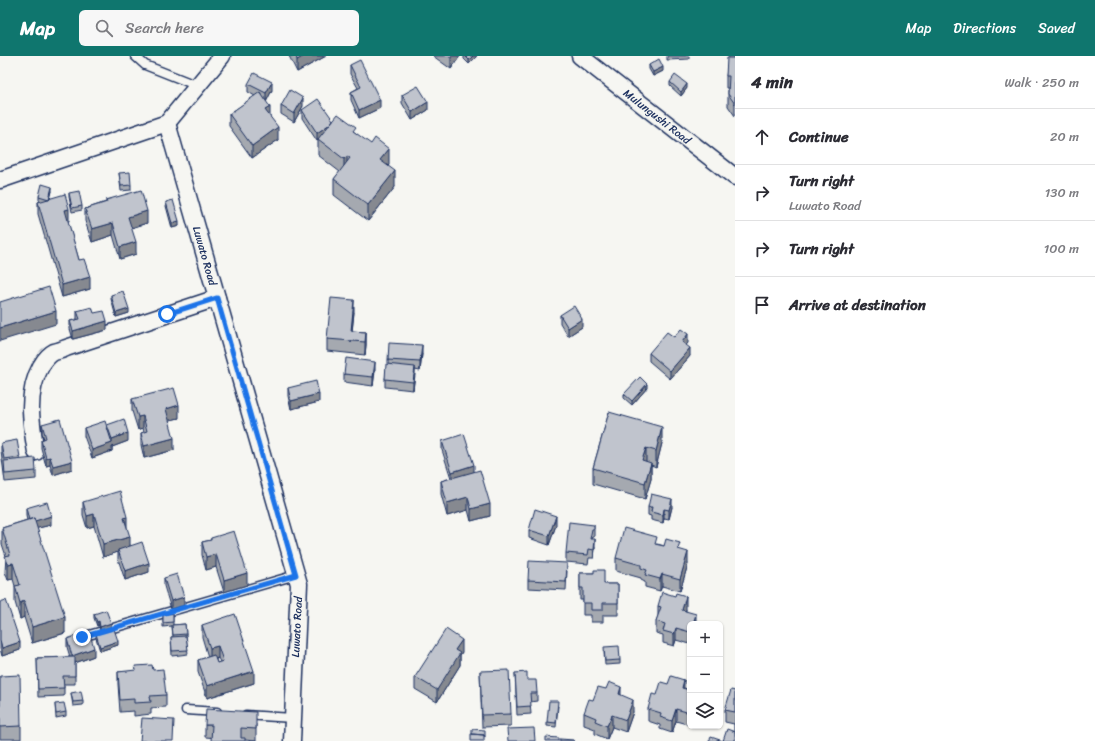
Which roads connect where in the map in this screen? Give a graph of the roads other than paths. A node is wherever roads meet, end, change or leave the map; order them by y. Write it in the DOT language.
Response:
graph roads {
  1 [pos="135,56"];
  2 [pos="222,56"];
  3 [pos="580,56"];
  4 [pos="198,86"];
  5 [pos="167,123"];
  6 [pos="735,177"];
  7 [pos="0,180"];
  8 [pos="217,298"];
  9 [pos="36,452"];
  10 [pos="296,575"];
  11 [pos="82,637"];
  12 [pos="186,710"];
  13 [pos="224,713"];
  14 [pos="240,714"];
  15 [pos="293,718"];
  16 [pos="292,741"];
  1 -- 4 [label="lane"];
  2 -- 4 [label="street"];
  3 -- 6 [label="street, Mulungushi Road"];
  4 -- 5 [label="street"];
  5 -- 7 [label="street"];
  5 -- 8 [label="street, Luwato Road"];
  8 -- 9 [label="street"];
  8 -- 10 [label="street, Luwato Road"];
  10 -- 11 [label="lane"];
  10 -- 15 [label="street, Luwato Road"];
  12 -- 13 [label="lane"];
  14 -- 15 [label="lane"];
  15 -- 16 [label="street, Luwato Road"];
}
